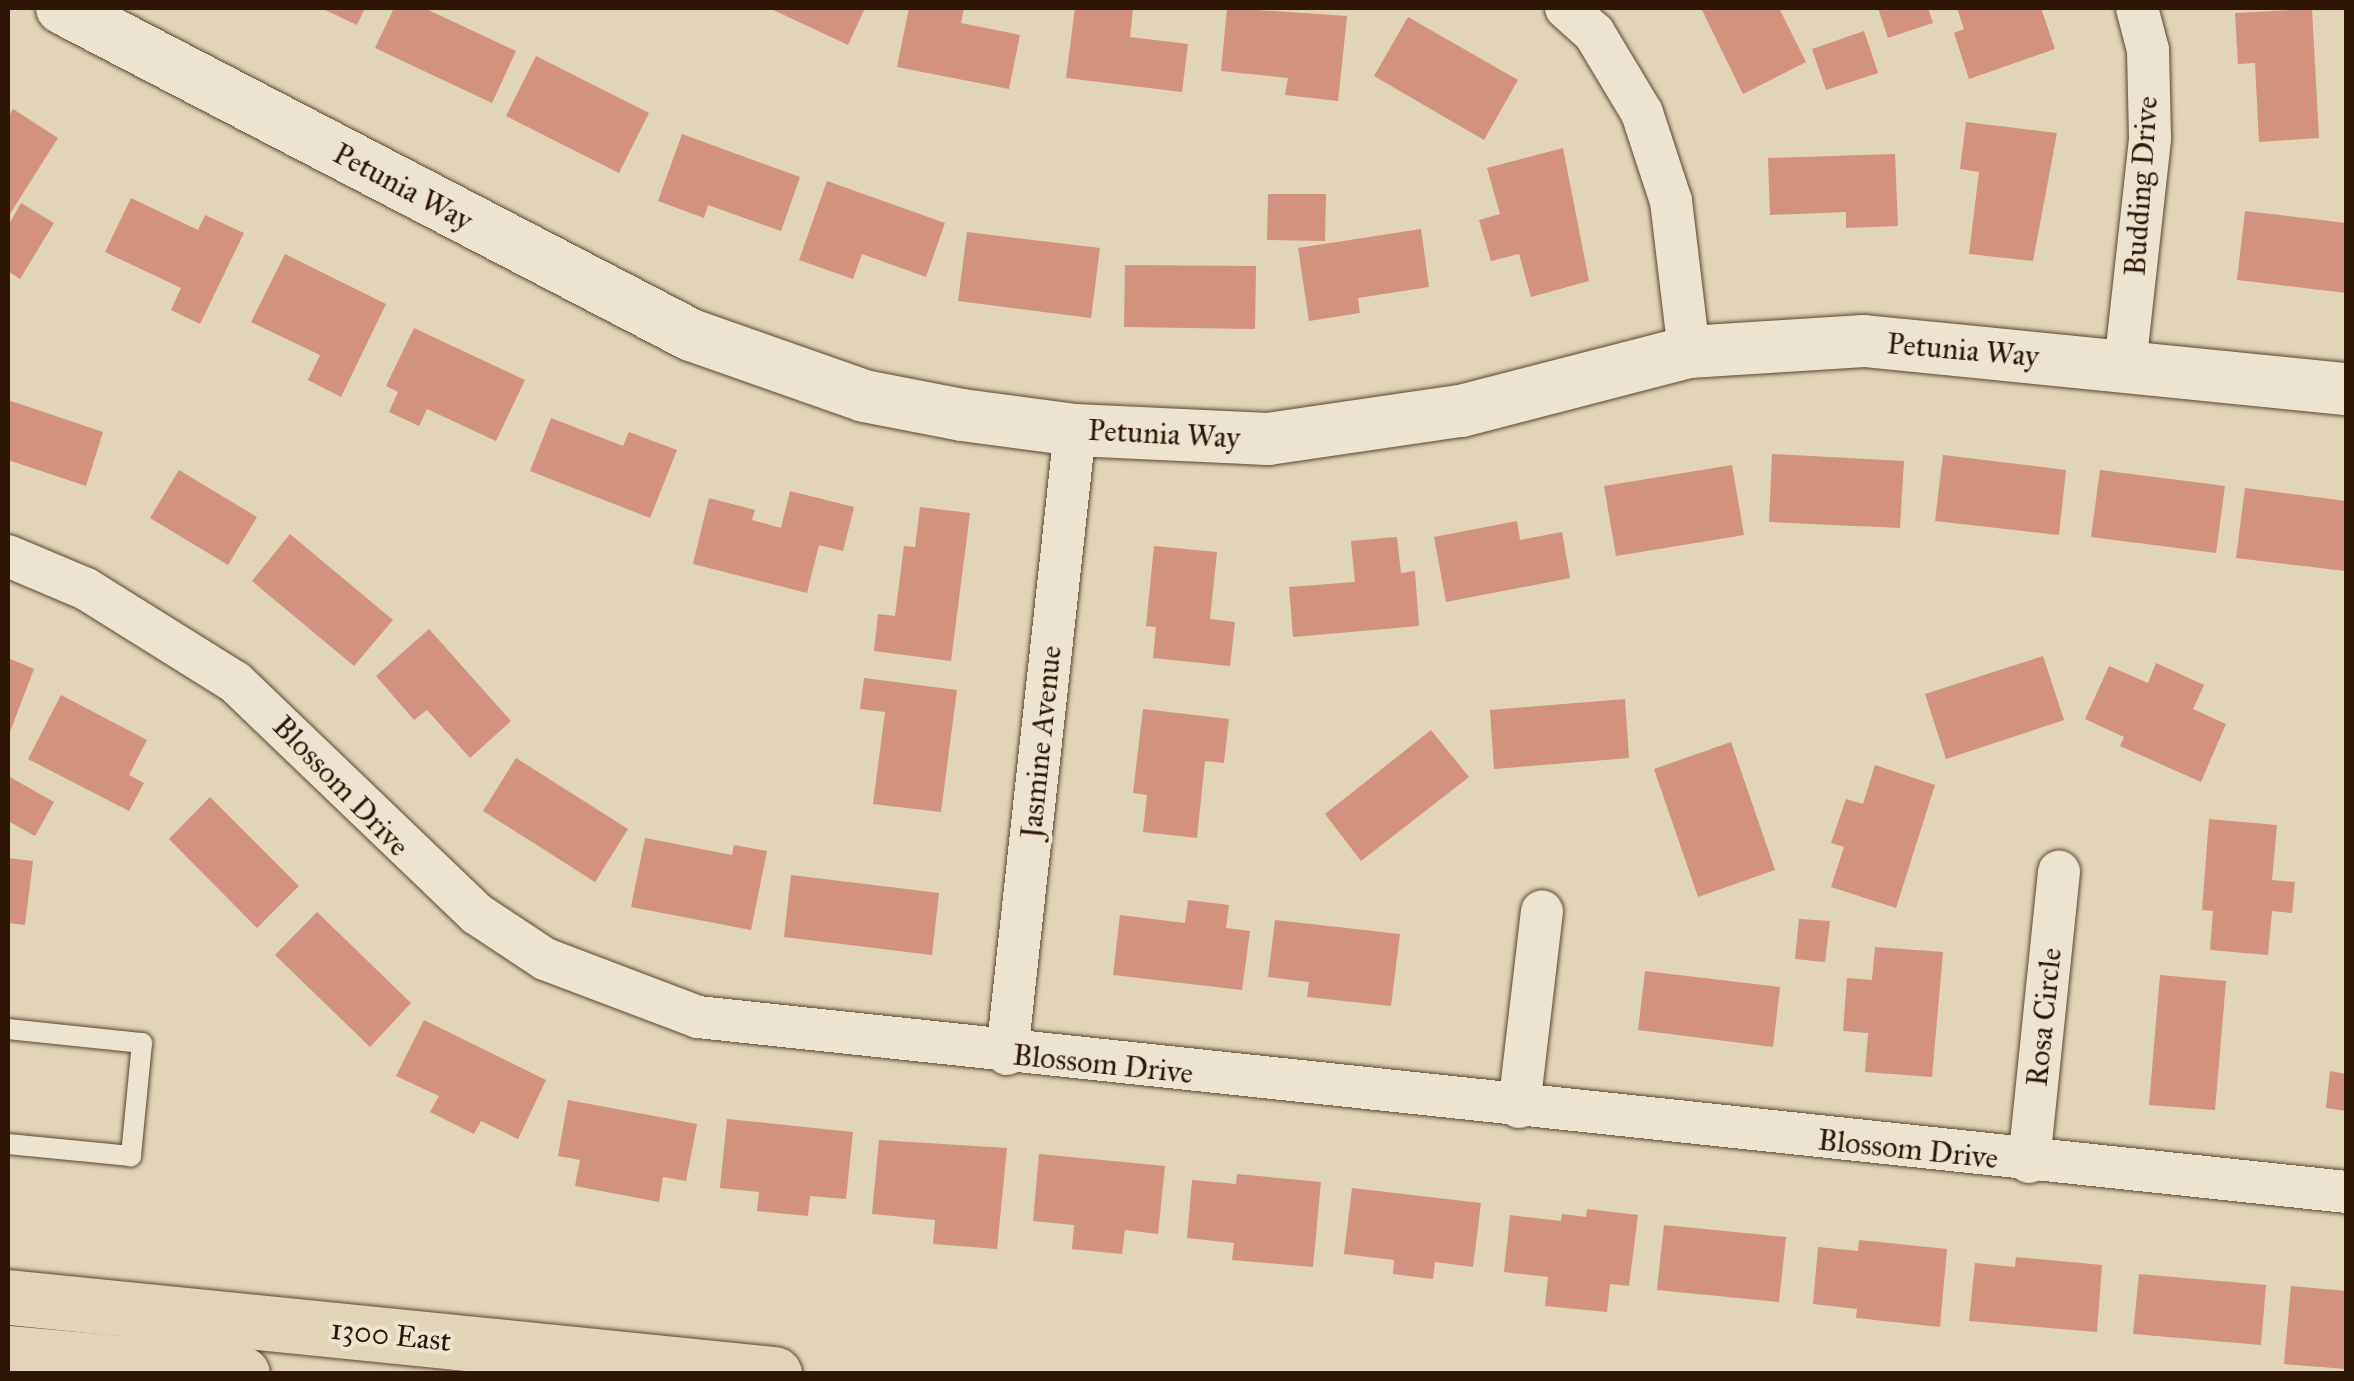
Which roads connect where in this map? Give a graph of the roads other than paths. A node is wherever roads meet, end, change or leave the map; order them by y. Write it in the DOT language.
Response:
graph roads {
  1 [pos="62,8"];
  2 [pos="1566,8"];
  3 [pos="2138,8"];
  4 [pos="1689,352"];
  5 [pos="2125,366"];
  6 [pos="2346,389"];
  7 [pos="1075,430"];
  8 [pos="8,556"];
  9 [pos="2059,872"];
  10 [pos="1542,910"];
  11 [pos="8,1029"];
  12 [pos="1007,1054"];
  13 [pos="1519,1107"];
  14 [pos="8,1144"];
  15 [pos="2029,1162"];
  16 [pos="2346,1192"];
  17 [pos="8,1297"];
  18 [pos="8,1353"];
  19 [pos="242,1374"];
  20 [pos="774,1374"];
  1 -- 7 [label="street, Petunia Way"];
  2 -- 4 [label="street"];
  3 -- 5 [label="street, Budding Drive"];
  4 -- 5 [label="street, Petunia Way"];
  4 -- 7 [label="street, Petunia Way"];
  5 -- 6 [label="street, Petunia Way"];
  7 -- 12 [label="street, Jasmine Avenue"];
  8 -- 12 [label="street, Blossom Drive"];
  9 -- 15 [label="street, Rosa Circle"];
  10 -- 13 [label="street"];
  11 -- 14 [label="lane"];
  12 -- 13 [label="street, Blossom Drive"];
  13 -- 15 [label="street, Blossom Drive"];
  15 -- 16 [label="street, Blossom Drive"];
  17 -- 20 [label="main road, 1300 East"];
  18 -- 19 [label="main road"];
}
